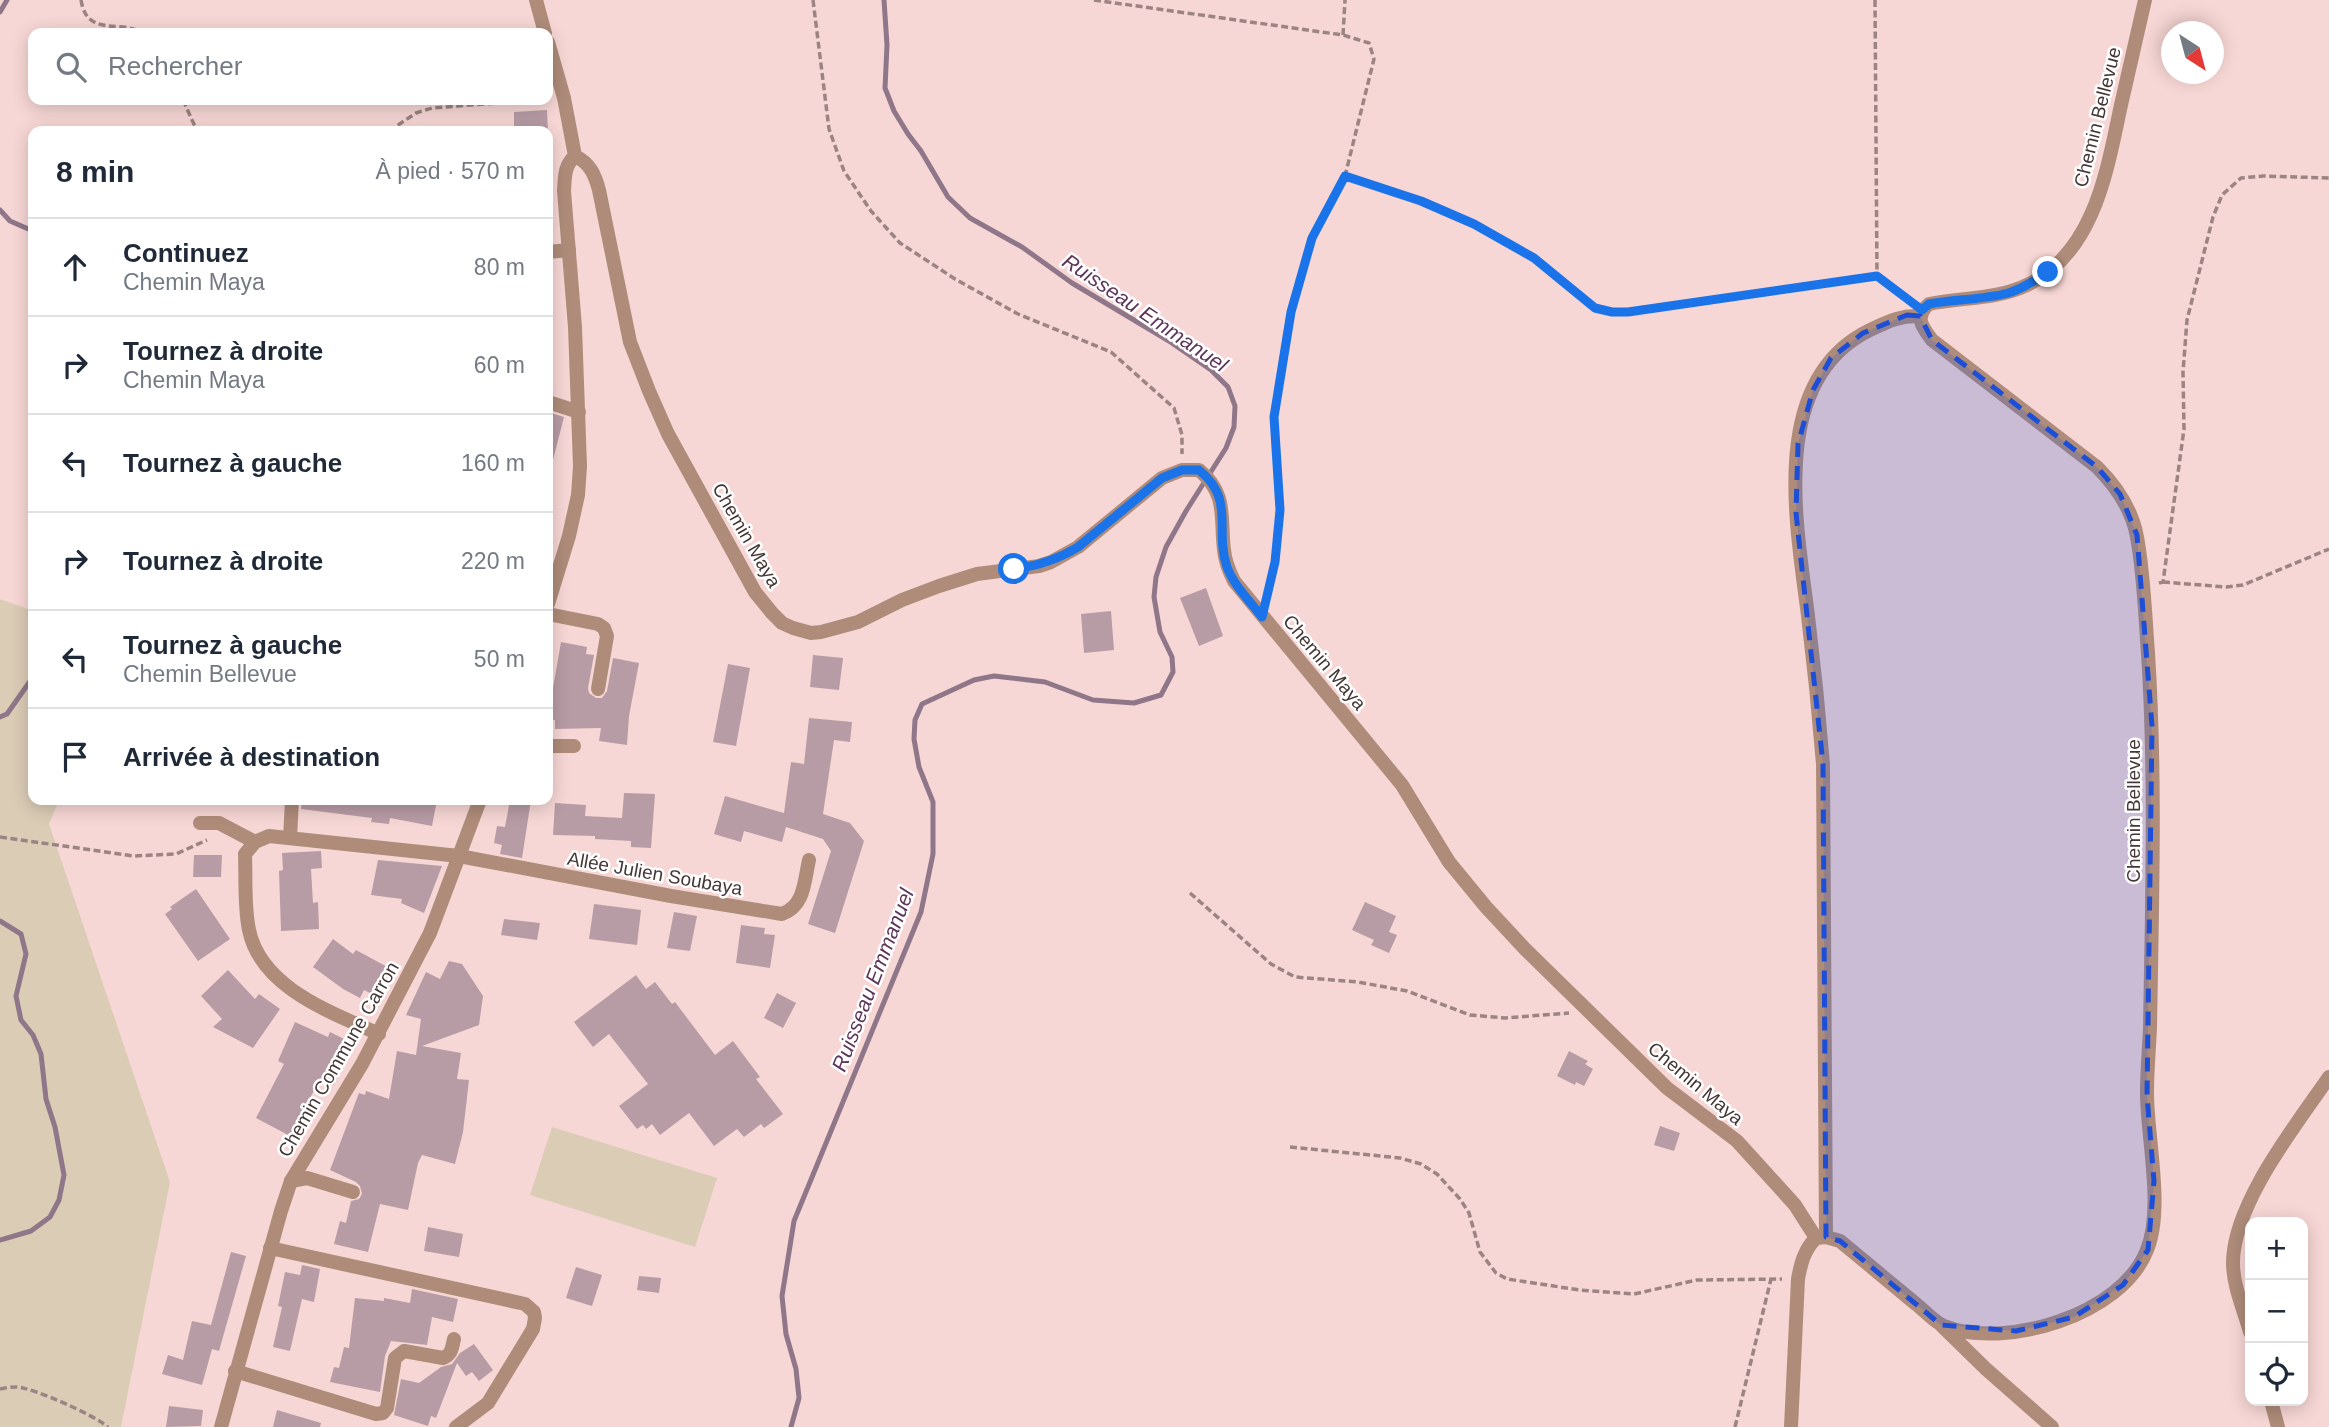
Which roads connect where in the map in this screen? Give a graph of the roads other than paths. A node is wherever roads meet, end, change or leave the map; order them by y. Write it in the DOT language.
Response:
graph roads {
  1 [pos="536,0"];
  2 [pos="2145,0"];
  3 [pos="544,28"];
  4 [pos="553,60"];
  5 [pos="575,156"];
  6 [pos="569,250"];
  7 [pos="553,252"];
  8 [pos="1921,313"];
  9 [pos="553,404"];
  10 [pos="579,412"];
  11 [pos="553,582"];
  12 [pos="553,615"];
  13 [pos="598,689"];
  14 [pos="553,746"];
  15 [pos="574,746"];
  16 [pos="292,805"];
  17 [pos="479,805"];
  18 [pos="200,823"];
  19 [pos="290,838"];
  20 [pos="255,842"];
  21 [pos="459,856"];
  22 [pos="809,860"];
  23 [pos="379,1034"];
  24 [pos="2329,1077"];
  25 [pos="291,1181"];
  26 [pos="353,1192"];
  27 [pos="1821,1237"];
  28 [pos="270,1248"];
  29 [pos="2245,1314"];
  30 [pos="1941,1325"];
  31 [pos="454,1339"];
  32 [pos="235,1371"];
  33 [pos="2272,1406"];
  34 [pos="221,1427"];
  35 [pos="456,1427"];
  36 [pos="1791,1427"];
  37 [pos="2052,1427"];
  38 [pos="2278,1427"];
  1 -- 3 [label="street"];
  2 -- 8 [label="street, Chemin Bellevue"];
  4 -- 5 [label="street"];
  5 -- 6 [label="street"];
  5 -- 27 [label="street, Chemin Maya"];
  6 -- 7 [label="street"];
  6 -- 10 [label="street"];
  8 -- 27 [label="street"];
  8 -- 30 [label="street, Chemin Bellevue"];
  9 -- 10 [label="street"];
  10 -- 11 [label="street"];
  12 -- 13 [label="street"];
  14 -- 15 [label="street"];
  16 -- 19 [label="street"];
  17 -- 21 [label="street, Chemin Commune Carron"];
  18 -- 20 [label="street"];
  19 -- 20 [label="street, Allée Julien Soubaya"];
  19 -- 21 [label="street, Allée Julien Soubaya"];
  20 -- 23 [label="street"];
  21 -- 22 [label="street, Allée Julien Soubaya"];
  21 -- 23 [label="street, Chemin Commune Carron"];
  23 -- 25 [label="street, Chemin Commune Carron"];
  24 -- 29 [label="street"];
  25 -- 26 [label="street, Chemin Commune Carron"];
  25 -- 28 [label="street, Chemin Commune Carron"];
  27 -- 30 [label="street, Chemin Bellevue"];
  27 -- 36 [label="street"];
  28 -- 32 [label="street, Chemin Commune Carron"];
  28 -- 35 [label="street"];
  30 -- 37 [label="street"];
  31 -- 32 [label="street"];
  32 -- 34 [label="street, Chemin Commune Carron"];
  33 -- 38 [label="street"];
}
